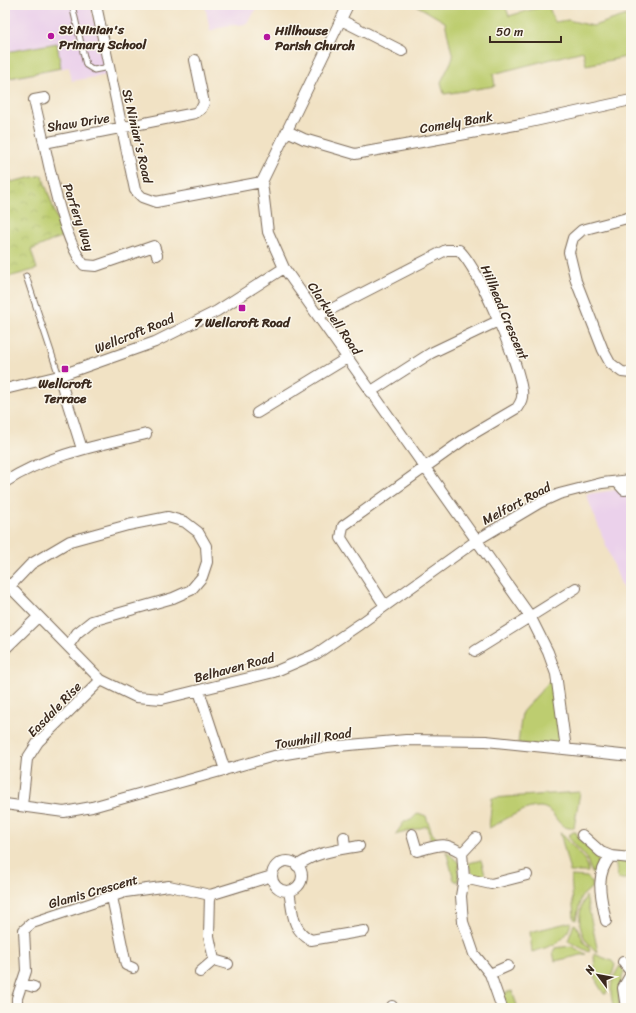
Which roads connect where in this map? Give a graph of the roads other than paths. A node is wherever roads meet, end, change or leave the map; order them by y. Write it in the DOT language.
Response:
graph roads {
  1 [pos="72,5"];
  2 [pos="96,5"];
  3 [pos="346,6"];
  4 [pos="341,20"];
  5 [pos="402,51"];
  6 [pos="195,60"];
  7 [pos="110,67"];
  8 [pos="45,98"];
  9 [pos="631,100"];
  10 [pos="122,128"];
  11 [pos="287,131"];
  12 [pos="44,143"];
  13 [pos="262,182"];
  14 [pos="631,217"];
  15 [pos="157,255"];
  16 [pos="284,268"];
  17 [pos="26,276"];
  18 [pos="318,316"];
  19 [pos="498,321"];
  20 [pos="347,358"];
  21 [pos="631,373"];
  22 [pos="59,376"];
  23 [pos="5,389"];
  24 [pos="370,392"];
  25 [pos="257,413"];
  26 [pos="146,434"];
  27 [pos="82,449"];
  28 [pos="424,466"];
  29 [pos="631,480"];
  30 [pos="5,482"];
  31 [pos="616,482"];
  32 [pos="631,489"];
  33 [pos="476,540"];
  34 [pos="7,584"];
  35 [pos="576,588"];
  36 [pos="385,606"];
  37 [pos="530,616"];
  38 [pos="38,617"];
  39 [pos="68,646"];
  40 [pos="5,649"];
  41 [pos="475,651"];
  42 [pos="101,680"];
  43 [pos="199,691"];
  44 [pos="566,749"];
  45 [pos="631,756"];
  46 [pos="225,770"];
  47 [pos="5,804"];
  48 [pos="22,806"];
  49 [pos="412,834"];
  50 [pos="582,836"];
  51 [pos="344,837"];
  52 [pos="476,838"];
  53 [pos="359,846"];
  54 [pos="345,848"];
  55 [pos="462,853"];
  56 [pos="611,856"];
  57 [pos="631,858"];
  58 [pos="297,866"];
  59 [pos="527,875"];
  60 [pos="272,876"];
  61 [pos="464,878"];
  62 [pos="289,891"];
  63 [pos="210,895"];
  64 [pos="112,897"];
  65 [pos="606,921"];
  66 [pos="364,931"];
  67 [pos="214,960"];
  68 [pos="623,962"];
  69 [pos="228,964"];
  70 [pos="508,966"];
  71 [pos="125,967"];
  72 [pos="200,972"];
  73 [pos="631,973"];
  74 [pos="490,974"];
  75 [pos="23,984"];
  76 [pos="34,988"];
  77 [pos="17,1008"];
  78 [pos="502,1008"];
  79 [pos="626,1008"];
  1 -- 7 [label="lane"];
  2 -- 7 [label="street, St Ninian's Road"];
  3 -- 4 [label="street"];
  4 -- 5 [label="street"];
  4 -- 11 [label="street"];
  6 -- 10 [label="street, Shaw Drive"];
  7 -- 10 [label="street, St Ninian's Road"];
  8 -- 12 [label="street, Shaw Drive"];
  9 -- 11 [label="street, Comely Bank"];
  10 -- 12 [label="street, Shaw Drive"];
  10 -- 13 [label="street, St Ninian's Road"];
  11 -- 13 [label="street"];
  12 -- 15 [label="street, Parfery Way"];
  13 -- 16 [label="street, Clarkwell Road"];
  14 -- 21 [label="street"];
  16 -- 18 [label="street, Clarkwell Road"];
  16 -- 22 [label="street, Wellcroft Road"];
  17 -- 22 [label="lane"];
  18 -- 19 [label="street, Hillhead Crescent"];
  18 -- 20 [label="street, Clarkwell Road"];
  19 -- 24 [label="street"];
  19 -- 28 [label="street, Hillhead Crescent"];
  20 -- 24 [label="street, Clarkwell Road"];
  20 -- 25 [label="street"];
  22 -- 23 [label="street, Wellcroft Road"];
  22 -- 27 [label="street"];
  24 -- 28 [label="street, Clarkwell Road"];
  26 -- 27 [label="street"];
  27 -- 30 [label="street"];
  28 -- 33 [label="street, Clarkwell Road"];
  28 -- 36 [label="street"];
  29 -- 31 [label="street, Melfort Road"];
  31 -- 32 [label="street"];
  31 -- 33 [label="street, Melfort Road"];
  33 -- 36 [label="street, Belhaven Road"];
  33 -- 37 [label="street, Clarkwell Road"];
  34 -- 38 [label="street, Belhaven Road"];
  34 -- 39 [label="street"];
  35 -- 37 [label="street"];
  36 -- 43 [label="street, Belhaven Road"];
  37 -- 41 [label="street"];
  37 -- 44 [label="street, Clarkwell Road"];
  38 -- 39 [label="street, Belhaven Road"];
  38 -- 40 [label="street"];
  39 -- 42 [label="street, Belhaven Road"];
  42 -- 43 [label="street, Belhaven Road"];
  42 -- 48 [label="street, Easdale Rise"];
  43 -- 46 [label="street"];
  44 -- 45 [label="street, Townhill Road"];
  44 -- 46 [label="street, Townhill Road"];
  46 -- 48 [label="street, Townhill Road"];
  47 -- 48 [label="street, Townhill Road"];
  49 -- 55 [label="street"];
  50 -- 56 [label="street"];
  51 -- 54 [label="street"];
  52 -- 55 [label="street"];
  53 -- 54 [label="street"];
  54 -- 58 [label="street"];
  55 -- 61 [label="street"];
  56 -- 57 [label="street"];
  56 -- 65 [label="street"];
  58 -- 60 [label="street"];
  58 -- 62 [label="street"];
  59 -- 61 [label="street"];
  60 -- 62 [label="street"];
  60 -- 63 [label="street, Glamis Crescent"];
  61 -- 74 [label="street"];
  62 -- 66 [label="street"];
  63 -- 64 [label="street, Glamis Crescent"];
  63 -- 67 [label="street"];
  64 -- 71 [label="street"];
  64 -- 75 [label="street, Glamis Crescent"];
  67 -- 69 [label="street"];
  67 -- 72 [label="street"];
  68 -- 73 [label="street"];
  70 -- 74 [label="street"];
  73 -- 79 [label="street"];
  74 -- 78 [label="street"];
  75 -- 76 [label="street"];
  75 -- 77 [label="street, Glamis Crescent"];
}
